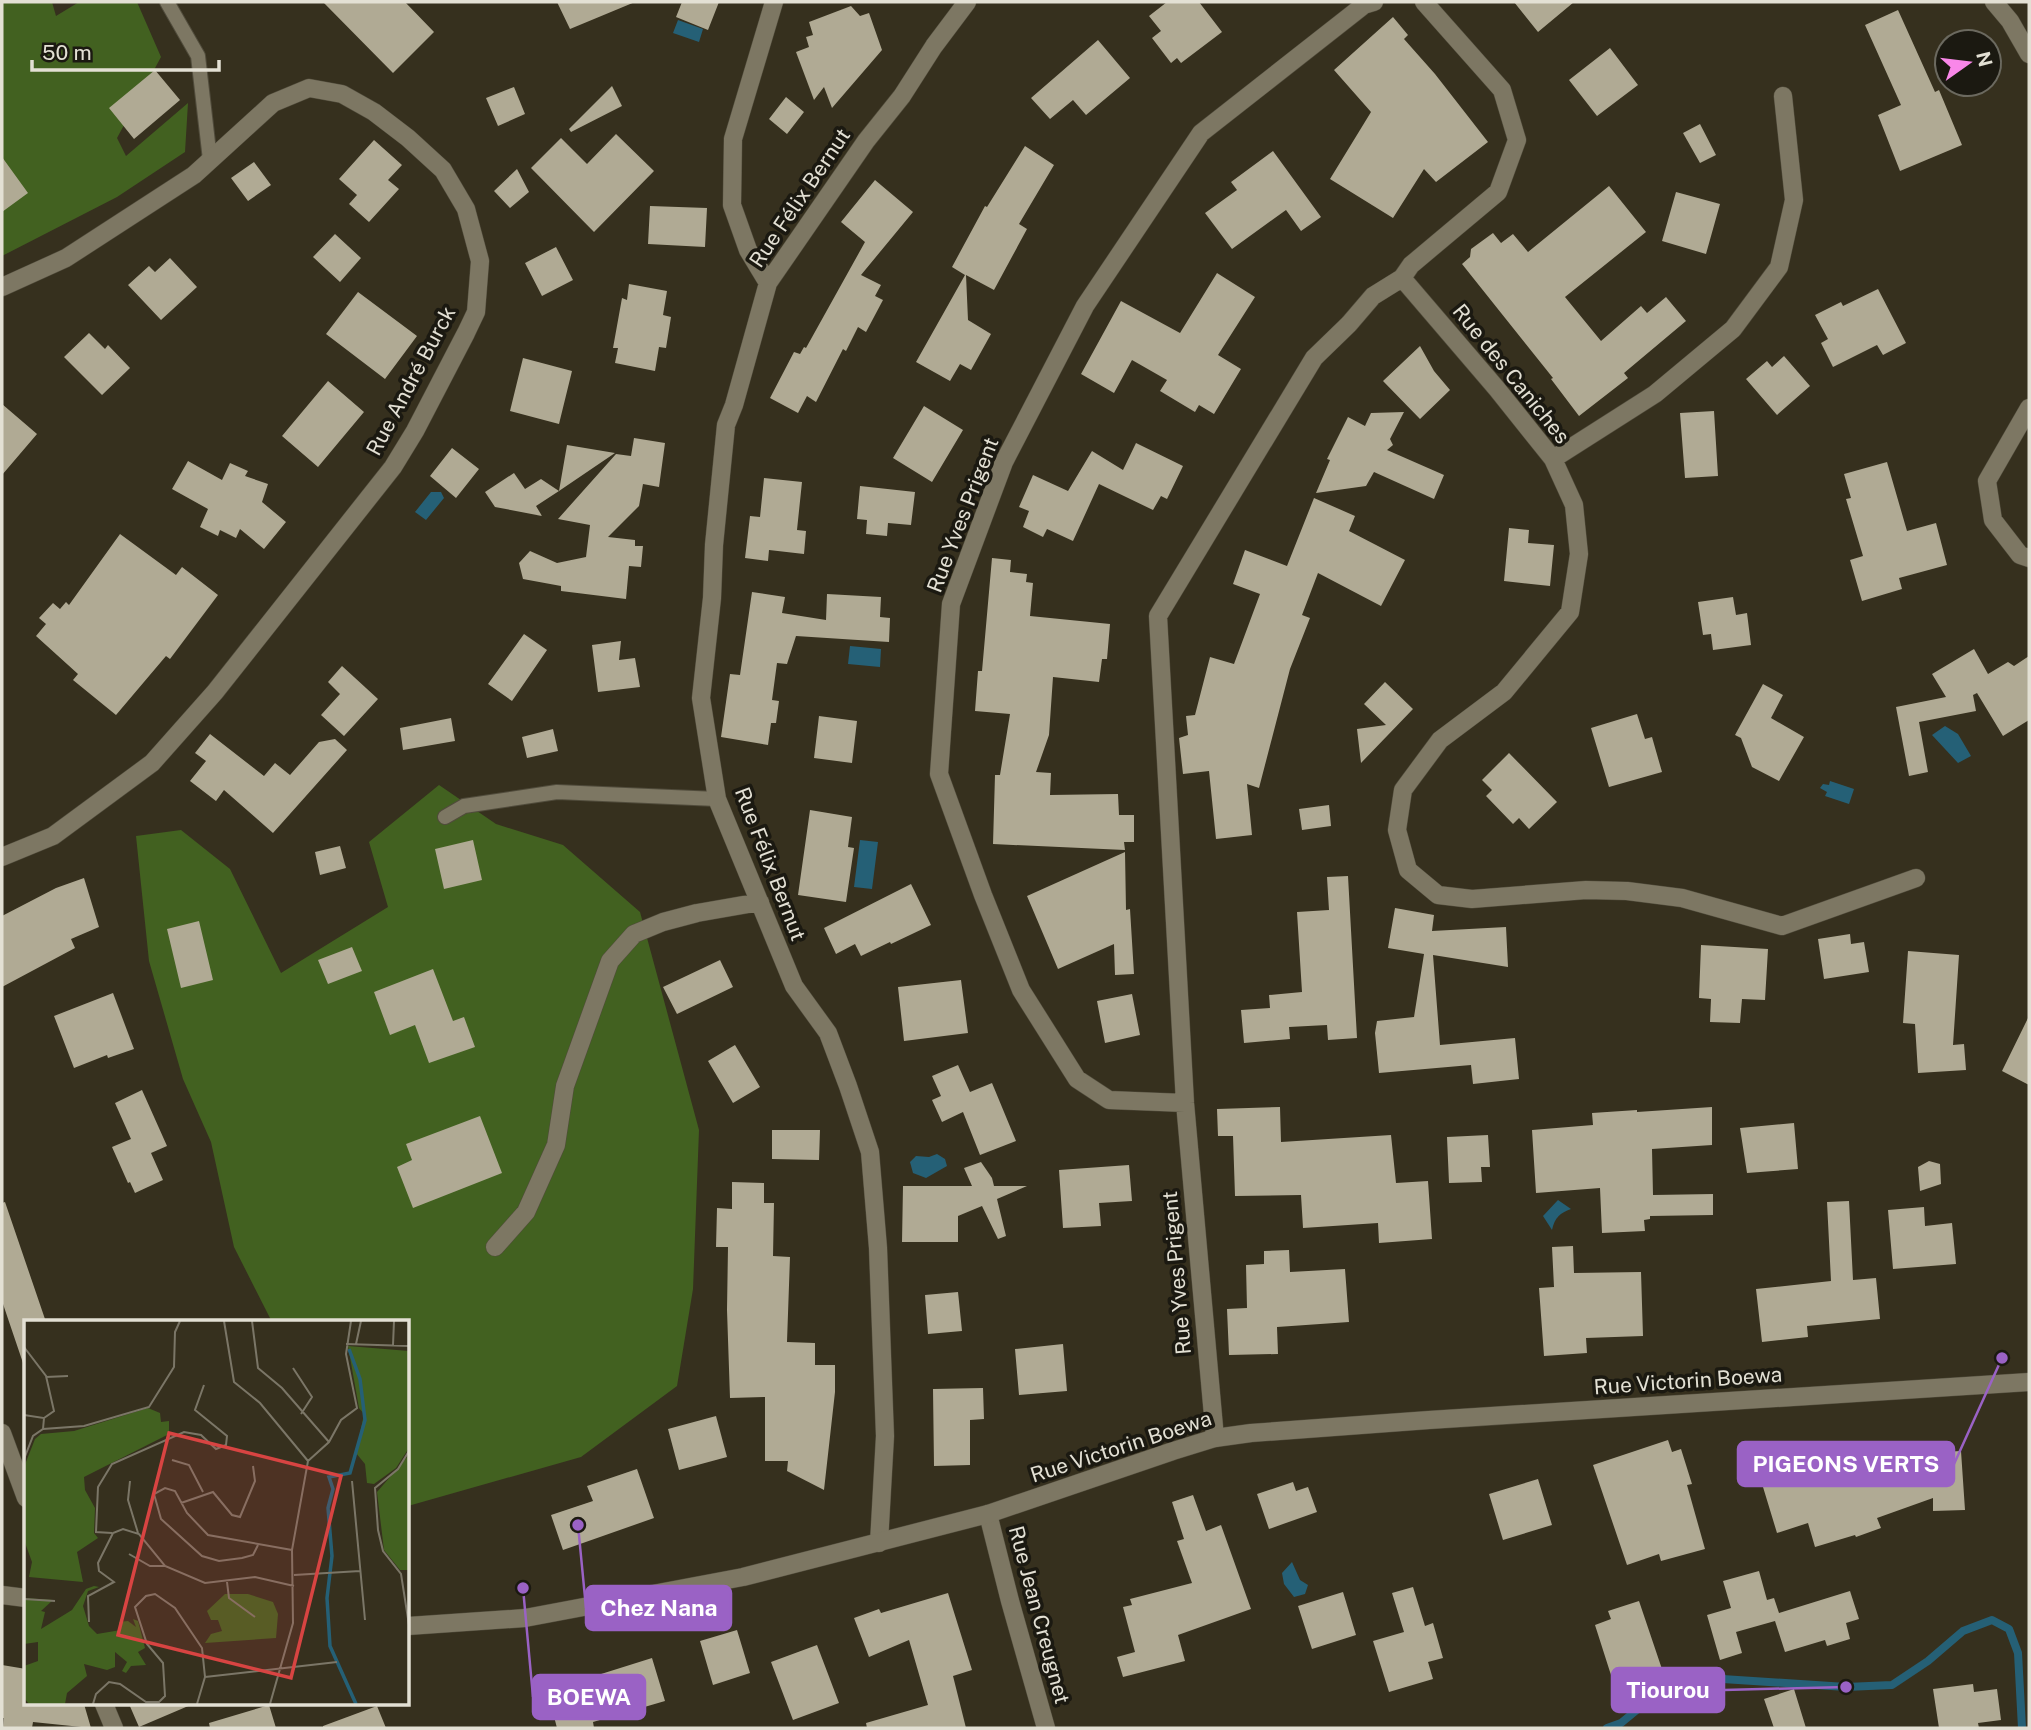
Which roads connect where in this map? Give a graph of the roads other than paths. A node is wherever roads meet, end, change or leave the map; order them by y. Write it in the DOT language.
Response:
graph roads {
  1 [pos="167,2"];
  2 [pos="774,2"];
  3 [pos="967,2"];
  4 [pos="1374,2"];
  5 [pos="1424,2"];
  6 [pos="1994,2"];
  7 [pos="2029,54"];
  8 [pos="1783,96"];
  9 [pos="210,160"];
  10 [pos="1402,278"];
  11 [pos="768,283"];
  12 [pos="2,287"];
  13 [pos="2029,408"];
  14 [pos="1553,460"];
  15 [pos="2029,558"];
  16 [pos="717,799"];
  17 [pos="445,817"];
  18 [pos="2,857"];
  19 [pos="1916,878"];
  20 [pos="760,902"];
  21 [pos="1185,1103"];
  22 [pos="495,1247"];
  23 [pos="2029,1382"];
  24 [pos="2,1433"];
  25 [pos="1215,1438"];
  26 [pos="24,1492"];
  27 [pos="988,1514"];
  28 [pos="879,1543"];
  29 [pos="2,1595"];
  30 [pos="24,1598"];
  31 [pos="410,1626"];
  32 [pos="105,1706"];
  33 [pos="114,1728"];
  34 [pos="1046,1728"];
  1 -- 9 [label="lane"];
  2 -- 11 [label="street"];
  3 -- 11 [label="street, Rue Félix Bernut"];
  4 -- 21 [label="street, Rue Yves Prigent"];
  5 -- 10 [label="street, Rue Yves Prigent"];
  6 -- 7 [label="street"];
  8 -- 14 [label="street"];
  9 -- 12 [label="street, Rue André Burck"];
  9 -- 18 [label="street, Rue André Burck"];
  10 -- 14 [label="street, Rue des Caniches"];
  10 -- 21 [label="street, Rue Yves Prigent"];
  11 -- 16 [label="street, Rue Félix Bernut"];
  13 -- 15 [label="street"];
  14 -- 19 [label="street, Rue des Caniches"];
  16 -- 17 [label="lane"];
  16 -- 20 [label="street, Rue Félix Bernut"];
  20 -- 22 [label="street"];
  20 -- 28 [label="street, Rue Félix Bernut"];
  21 -- 25 [label="street, Rue Yves Prigent"];
  23 -- 25 [label="street, Rue Victorin Boewa"];
  24 -- 26 [label="street"];
  25 -- 27 [label="street, Rue Victorin Boewa"];
  27 -- 28 [label="street, Rue Victorin Boewa"];
  27 -- 34 [label="street, Rue Jean Creugnet"];
  28 -- 31 [label="street, Rue Victorin Boewa"];
  29 -- 30 [label="street"];
  32 -- 33 [label="street"];
}
